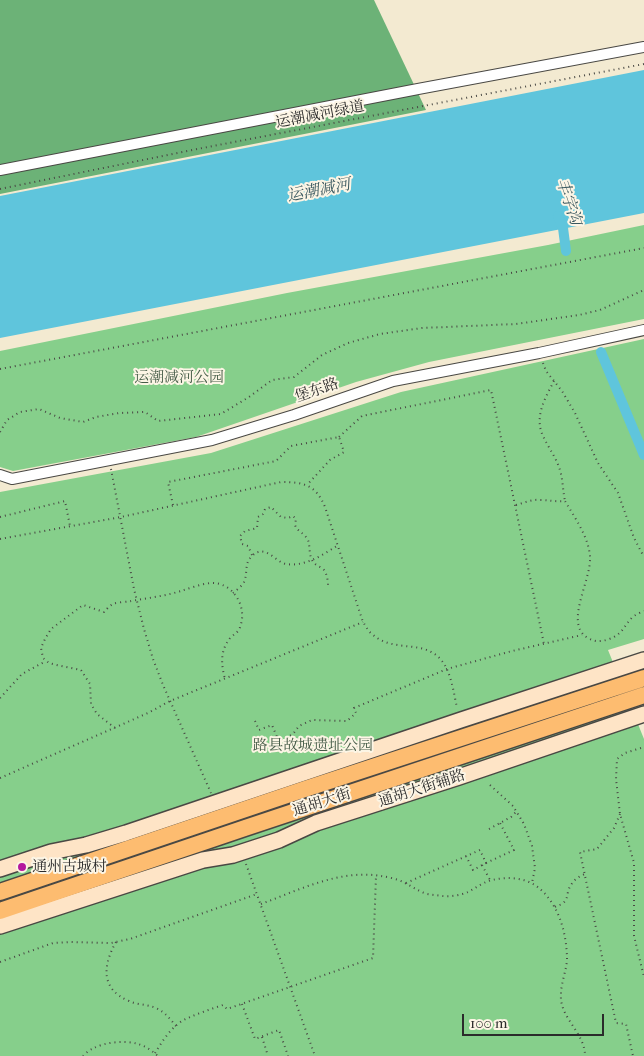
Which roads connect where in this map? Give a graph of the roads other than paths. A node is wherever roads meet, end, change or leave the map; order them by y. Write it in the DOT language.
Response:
graph roads {
  1 [pos="644,47"];
  2 [pos="0,170"];
  3 [pos="644,330"];
  4 [pos="0,475"];
  5 [pos="644,660"];
  6 [pos="644,678"];
  7 [pos="644,695"];
  8 [pos="644,714"];
  9 [pos="0,869"];
  10 [pos="0,892"];
  11 [pos="0,911"];
  12 [pos="0,926"];
  1 -- 2 [label="street"];
  3 -- 4 [label="street, 堡东路"];
  5 -- 9 [label="street"];
  6 -- 10 [label="main road, 通胡大街"];
  7 -- 11 [label="main road, 通胡大街"];
  8 -- 12 [label="street, 通胡大街辅路"];
}
